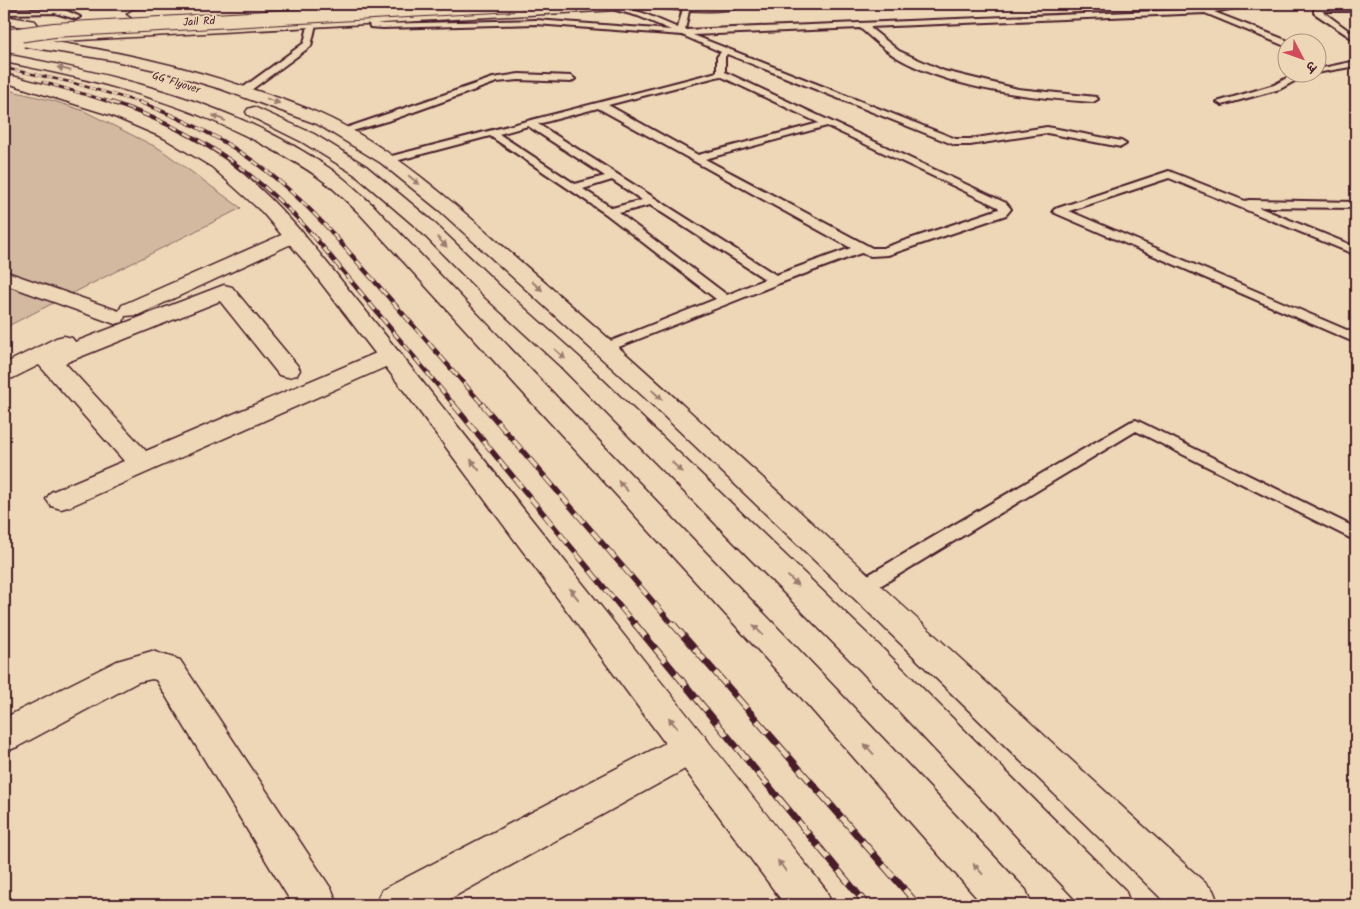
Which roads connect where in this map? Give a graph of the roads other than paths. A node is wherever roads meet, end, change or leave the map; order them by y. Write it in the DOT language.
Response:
graph roads {
  1 [pos="315,4"];
  2 [pos="405,4"];
  3 [pos="514,4"];
  4 [pos="653,4"];
  5 [pos="739,4"];
  6 [pos="1245,4"];
  7 [pos="607,5"];
  8 [pos="4,6"];
  9 [pos="52,7"];
  10 [pos="1352,7"];
  11 [pos="688,8"];
  12 [pos="1206,11"];
  13 [pos="4,12"];
  14 [pos="537,16"];
  15 [pos="76,18"];
  16 [pos="4,20"];
  17 [pos="312,24"];
  18 [pos="863,26"];
  19 [pos="680,33"];
  20 [pos="1356,38"];
  21 [pos="1278,39"];
  22 [pos="11,40"];
  23 [pos="726,51"];
  24 [pos="1356,64"];
  25 [pos="1328,69"];
  26 [pos="721,73"];
  27 [pos="4,78"];
  28 [pos="571,79"];
  29 [pos="1286,82"];
  30 [pos="1094,99"];
  31 [pos="238,100"];
  32 [pos="1222,102"];
  33 [pos="600,104"];
  34 [pos="530,123"];
  35 [pos="828,123"];
  36 [pos="491,133"];
  37 [pos="1121,144"];
  38 [pos="335,153"];
  39 [pos="697,158"];
  40 [pos="388,160"];
  41 [pos="613,177"];
  42 [pos="574,188"];
  43 [pos="650,201"];
  44 [pos="1239,203"];
  45 [pos="1356,205"];
  46 [pos="610,212"];
  47 [pos="295,236"];
  48 [pos="861,249"];
  49 [pos="1356,251"];
  50 [pos="4,277"];
  51 [pos="775,280"];
  52 [pos="726,300"];
  53 [pos="115,317"];
  54 [pos="1356,339"];
  55 [pos="606,348"];
  56 [pos="390,356"];
  57 [pos="288,370"];
  58 [pos="4,373"];
  59 [pos="142,464"];
  60 [pos="61,498"];
  61 [pos="1356,535"];
  62 [pos="863,587"];
  63 [pos="4,736"];
  64 [pos="692,747"];
  65 [pos="317,905"];
  66 [pos="397,905"];
  67 [pos="811,905"];
  68 [pos="1011,905"];
  69 [pos="1110,905"];
  70 [pos="1198,905"];
  1 -- 15 [label="main road"];
  2 -- 22 [label="main road, Jail Rd"];
  3 -- 22 [label="main road, Jail Rd, bridge"];
  4 -- 7 [label="main road"];
  4 -- 11 [label="main road"];
  5 -- 11 [label="main road"];
  6 -- 12 [label="lane"];
  7 -- 14 [label="main road"];
  7 -- 19 [label="lane"];
  8 -- 9 [label="lane"];
  9 -- 13 [label="lane"];
  9 -- 15 [label="lane"];
  10 -- 20 [label="lane"];
  11 -- 19 [label="lane"];
  12 -- 18 [label="lane"];
  12 -- 21 [label="lane"];
  14 -- 17 [label="main road"];
  14 -- 19 [label="lane"];
  15 -- 22 [label="main road"];
  16 -- 22 [label="main road"];
  17 -- 22 [label="main road"];
  17 -- 31 [label="lane"];
  18 -- 19 [label="lane"];
  18 -- 30 [label="lane"];
  19 -- 23 [label="lane"];
  22 -- 31 [label="main road"];
  38 -- 22 [label="main road, GG Flyover, one-way"];
  23 -- 26 [label="lane"];
  23 -- 37 [label="lane"];
  24 -- 25 [label="lane"];
  26 -- 33 [label="lane"];
  26 -- 35 [label="lane"];
  27 -- 47 [label="main road"];
  28 -- 38 [label="lane"];
  29 -- 32 [label="lane"];
  31 -- 38 [label="main road, one-way"];
  33 -- 34 [label="lane"];
  33 -- 39 [label="lane"];
  34 -- 36 [label="lane"];
  34 -- 41 [label="lane"];
  35 -- 39 [label="lane"];
  35 -- 48 [label="lane"];
  36 -- 40 [label="lane"];
  36 -- 42 [label="lane"];
  38 -- 40 [label="main road"];
  68 -- 38 [label="main road, one-way"];
  38 -- 69 [label="main road, one-way"];
  39 -- 48 [label="lane"];
  40 -- 55 [label="main road, one-way"];
  41 -- 42 [label="lane"];
  41 -- 43 [label="lane"];
  42 -- 46 [label="lane"];
  43 -- 46 [label="lane"];
  43 -- 51 [label="lane"];
  44 -- 45 [label="lane"];
  44 -- 49 [label="lane"];
  44 -- 54 [label="lane"];
  46 -- 52 [label="lane"];
  47 -- 53 [label="main road"];
  47 -- 56 [label="main road"];
  48 -- 51 [label="lane"];
  50 -- 53 [label="main road"];
  51 -- 52 [label="lane"];
  52 -- 55 [label="lane"];
  53 -- 58 [label="main road"];
  55 -- 62 [label="main road, one-way"];
  56 -- 59 [label="main road"];
  64 -- 56 [label="main road, one-way"];
  57 -- 59 [label="main road"];
  59 -- 60 [label="main road"];
  61 -- 62 [label="lane"];
  62 -- 70 [label="main road"];
  63 -- 65 [label="main road"];
  64 -- 66 [label="main road"];
  67 -- 64 [label="main road, one-way"];
}
